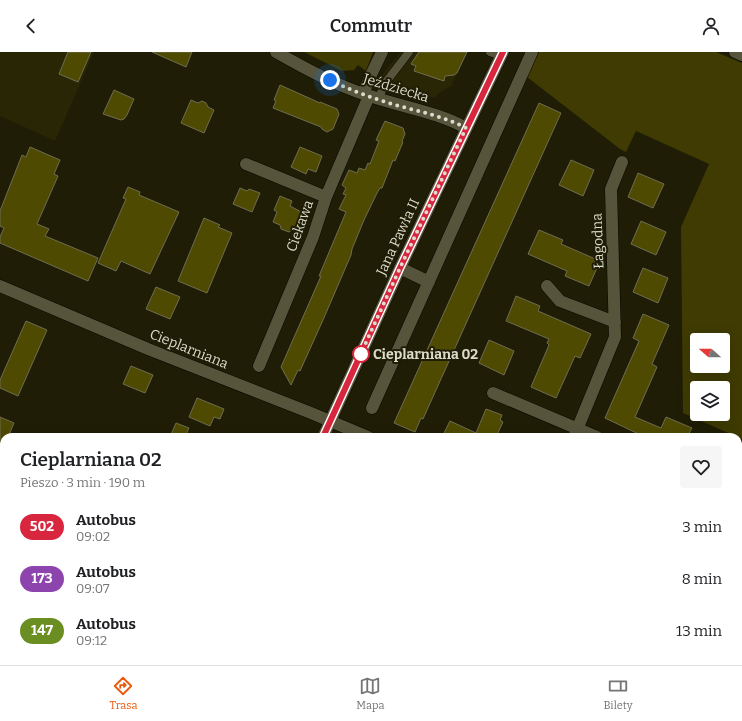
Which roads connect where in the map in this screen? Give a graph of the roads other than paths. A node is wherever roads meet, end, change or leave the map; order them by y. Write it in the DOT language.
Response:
graph roads {
  1 [pos="276,52"];
  2 [pos="382,52"];
  3 [pos="409,52"];
  4 [pos="532,52"];
  5 [pos="734,52"];
  6 [pos="498,54"];
  7 [pos="742,55"];
  8 [pos="370,96"];
  9 [pos="466,128"];
  10 [pos="622,162"];
  11 [pos="246,164"];
  12 [pos="326,197"];
  13 [pos="400,268"];
  14 [pos="429,282"];
  15 [pos="0,286"];
  16 [pos="547,286"];
  17 [pos="615,322"];
  18 [pos="259,366"];
  19 [pos="493,393"];
  20 [pos="372,408"];
  21 [pos="330,422"];
  22 [pos="325,433"];
  23 [pos="358,433"];
  24 [pos="576,433"];
  1 -- 8 [label="street, Jeździecka"];
  2 -- 8 [label="street, Ciekawa"];
  3 -- 8 [label="lane"];
  4 -- 14 [label="street"];
  5 -- 7 [label="street"];
  6 -- 9 [label="street, Jana Pawła II"];
  8 -- 9 [label="street, Jeździecka"];
  8 -- 12 [label="street, Ciekawa"];
  9 -- 13 [label="street, Jana Pawła II"];
  10 -- 17 [label="street, Łagodna"];
  11 -- 12 [label="street"];
  12 -- 18 [label="street, Ciekawa"];
  13 -- 14 [label="street"];
  13 -- 21 [label="street, Jana Pawła II"];
  14 -- 20 [label="street"];
  15 -- 21 [label="street, Cieplarniana"];
  16 -- 17 [label="street"];
  17 -- 24 [label="street, Łagodna"];
  19 -- 24 [label="street"];
  21 -- 22 [label="street, Jana Pawła II"];
  21 -- 23 [label="street, Cieplarniana"];
}
